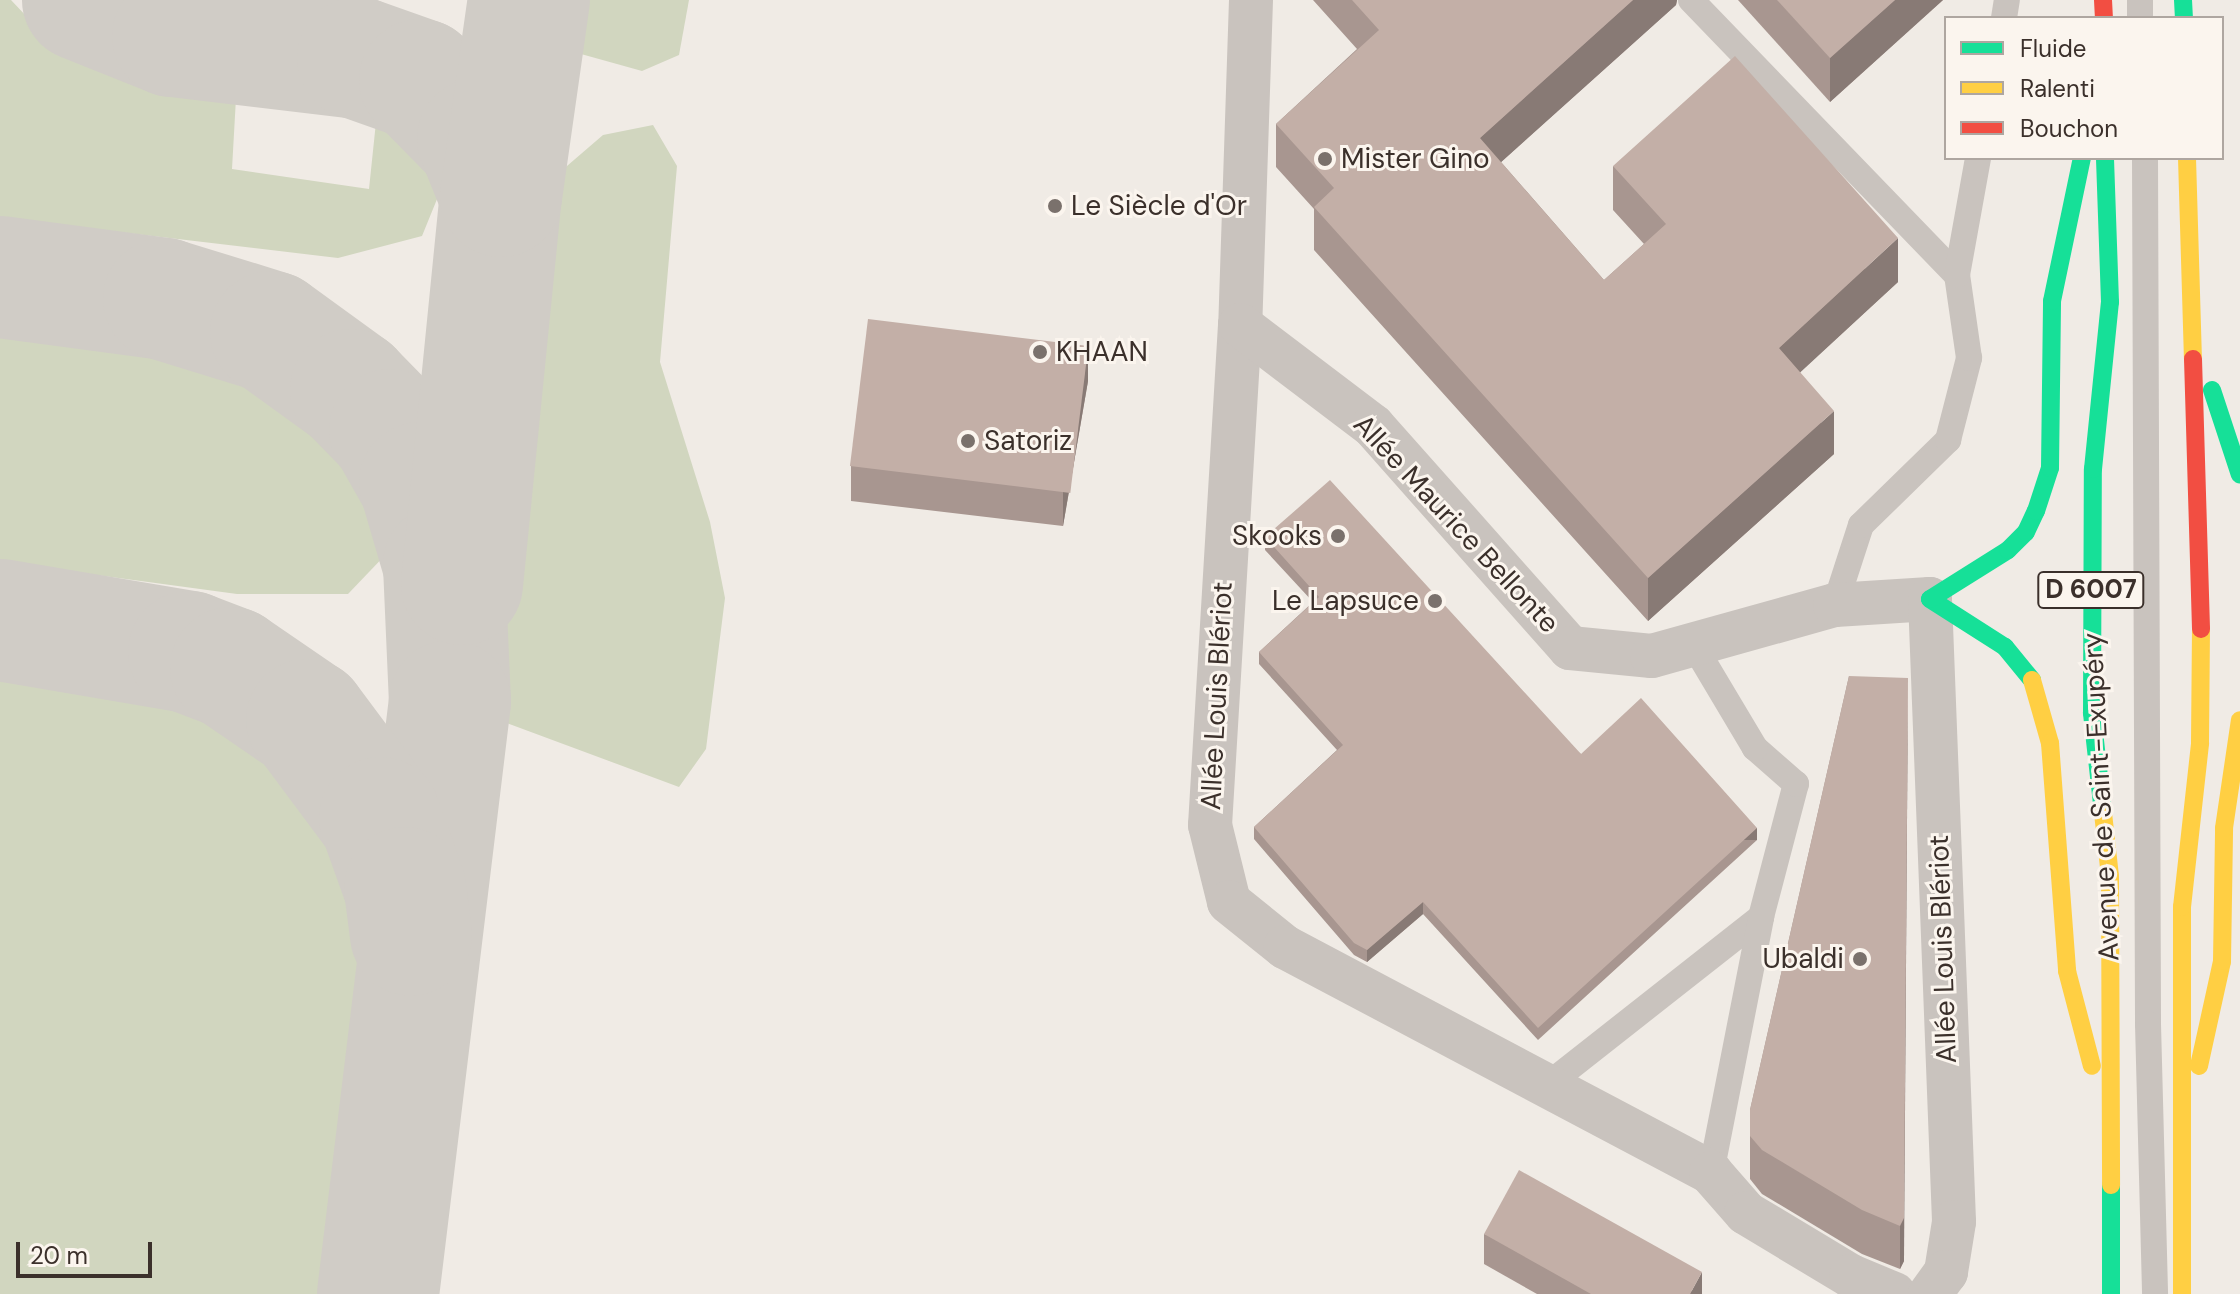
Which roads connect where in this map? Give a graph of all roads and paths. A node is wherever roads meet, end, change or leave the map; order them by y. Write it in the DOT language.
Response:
graph roads {
  1 [pos="1251,0"];
  2 [pos="1691,0"];
  3 [pos="1978,160"];
  4 [pos="2082,160"];
  5 [pos="2105,160"];
  6 [pos="2145,160"];
  7 [pos="2187,160"];
  8 [pos="1957,275"];
  9 [pos="2190,309"];
  10 [pos="1240,325"];
  11 [pos="2240,475"];
  12 [pos="1930,599"];
  13 [pos="1835,605"];
  14 [pos="1693,644"];
  15 [pos="2240,720"];
  16 [pos="2147,757"];
  17 [pos="1761,917"];
  18 [pos="2109,1021"];
  19 [pos="1545,1087"];
  20 [pos="2109,1139"];
  21 [pos="2182,1147"];
  22 [pos="1711,1173"];
  23 [pos="1894,1294"];
  24 [pos="1930,1294"];
  25 [pos="2111,1294"];
  26 [pos="2155,1294"];
  27 [pos="2182,1294"];
  1 -- 10 [label="street, Allée Louis Blériot"];
  2 -- 8 [label="lane"];
  3 -- 8 [label="lane"];
  4 -- 12 [label="main road"];
  5 -- 18 [label="main road, Avenue de Saint-Exupéry / D 6007"];
  6 -- 16 [label="lane"];
  7 -- 9 [label="main road"];
  8 -- 13 [label="lane"];
  9 -- 11 [label="main road"];
  9 -- 21 [label="main road"];
  10 -- 14 [label="street, Allée Maurice Bellonte"];
  10 -- 19 [label="street, Allée Louis Blériot"];
  12 -- 13 [label="street, Allée Maurice Bellonte"];
  12 -- 20 [label="main road"];
  12 -- 24 [label="street, Allée Louis Blériot"];
  13 -- 14 [label="street, Allée Maurice Bellonte"];
  14 -- 17 [label="lane"];
  15 -- 21 [label="main road"];
  16 -- 18 [label="lane"];
  16 -- 26 [label="lane"];
  17 -- 19 [label="lane"];
  17 -- 22 [label="lane"];
  18 -- 20 [label="main road, Avenue de Saint-Exupéry / D 6007"];
  19 -- 22 [label="street, Allée Louis Blériot"];
  20 -- 25 [label="main road, Avenue de Saint-Exupéry / D 6007"];
  21 -- 27 [label="main road"];
  22 -- 23 [label="street, Allée Louis Blériot"];
}
